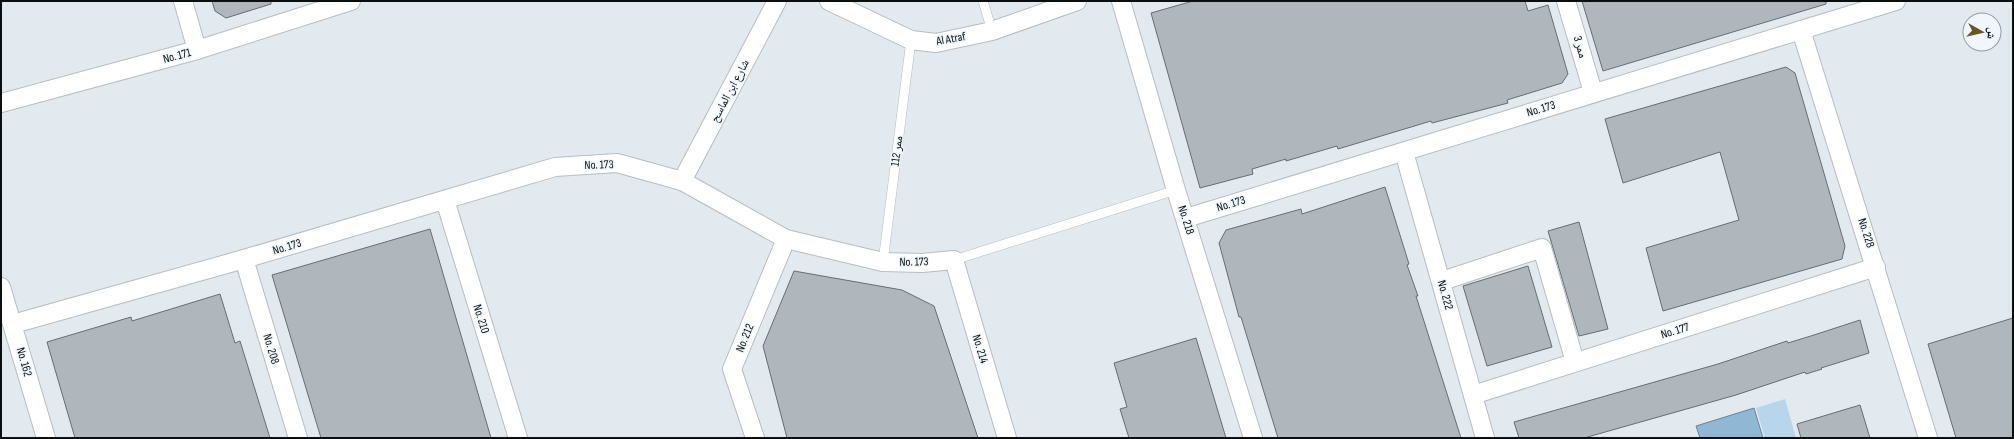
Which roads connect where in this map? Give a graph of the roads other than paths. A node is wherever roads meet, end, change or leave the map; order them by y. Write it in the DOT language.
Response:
graph roads {
  1 [pos="183,1"];
  2 [pos="351,1"];
  3 [pos="777,1"];
  4 [pos="829,1"];
  5 [pos="983,1"];
  6 [pos="1077,1"];
  7 [pos="1121,1"];
  8 [pos="1566,1"];
  9 [pos="1896,1"];
  10 [pos="1801,30"];
  11 [pos="992,31"];
  12 [pos="910,40"];
  13 [pos="197,50"];
  14 [pos="1593,92"];
  15 [pos="1,103"];
  16 [pos="1404,152"];
  17 [pos="682,181"];
  18 [pos="1176,190"];
  19 [pos="445,200"];
  20 [pos="1186,218"];
  21 [pos="786,240"];
  22 [pos="244,260"];
  23 [pos="954,260"];
  24 [pos="883,262"];
  25 [pos="1876,267"];
  26 [pos="1442,281"];
  27 [pos="1,287"];
  28 [pos="13,324"];
  29 [pos="1575,362"];
  30 [pos="1473,395"];
  31 [pos="46,438"];
  32 [pos="298,438"];
  33 [pos="518,438"];
  34 [pos="754,438"];
  35 [pos="1007,438"];
  36 [pos="1253,438"];
  37 [pos="1485,438"];
  38 [pos="1928,438"];
  1 -- 13 [label="street"];
  2 -- 13 [label="street, No. 171"];
  3 -- 17 [label="street, شارع ابن الماسح"];
  4 -- 12 [label="street, Al Atraf"];
  5 -- 11 [label="lane"];
  6 -- 11 [label="street, Al Atraf"];
  7 -- 18 [label="street, No. 218"];
  8 -- 14 [label="street, ممر 3"];
  9 -- 10 [label="street, No. 173"];
  10 -- 14 [label="street, No. 173"];
  10 -- 25 [label="street, No. 228"];
  11 -- 12 [label="street, Al Atraf"];
  12 -- 24 [label="lane, ممر 112"];
  13 -- 15 [label="street, No. 171"];
  14 -- 16 [label="street, No. 173"];
  16 -- 20 [label="street, No. 173"];
  16 -- 26 [label="street, No. 222"];
  17 -- 19 [label="street, No. 173"];
  17 -- 21 [label="street, No. 173"];
  18 -- 20 [label="street, No. 218"];
  18 -- 23 [label="lane, No. 173"];
  19 -- 22 [label="street, No. 173"];
  19 -- 33 [label="street, No. 210"];
  20 -- 36 [label="street, No. 218"];
  21 -- 24 [label="street, No. 173"];
  21 -- 34 [label="street, No. 212"];
  22 -- 28 [label="street, No. 173"];
  22 -- 32 [label="street, No. 208"];
  23 -- 24 [label="street, No. 173"];
  23 -- 35 [label="street, No. 214"];
  25 -- 29 [label="street, No. 177"];
  25 -- 38 [label="street, No. 228"];
  26 -- 29 [label="street"];
  26 -- 30 [label="street, No. 222"];
  27 -- 28 [label="street, No. 162"];
  28 -- 31 [label="street, No. 162"];
  29 -- 30 [label="street, No. 177"];
  30 -- 37 [label="street, No. 222"];
}
